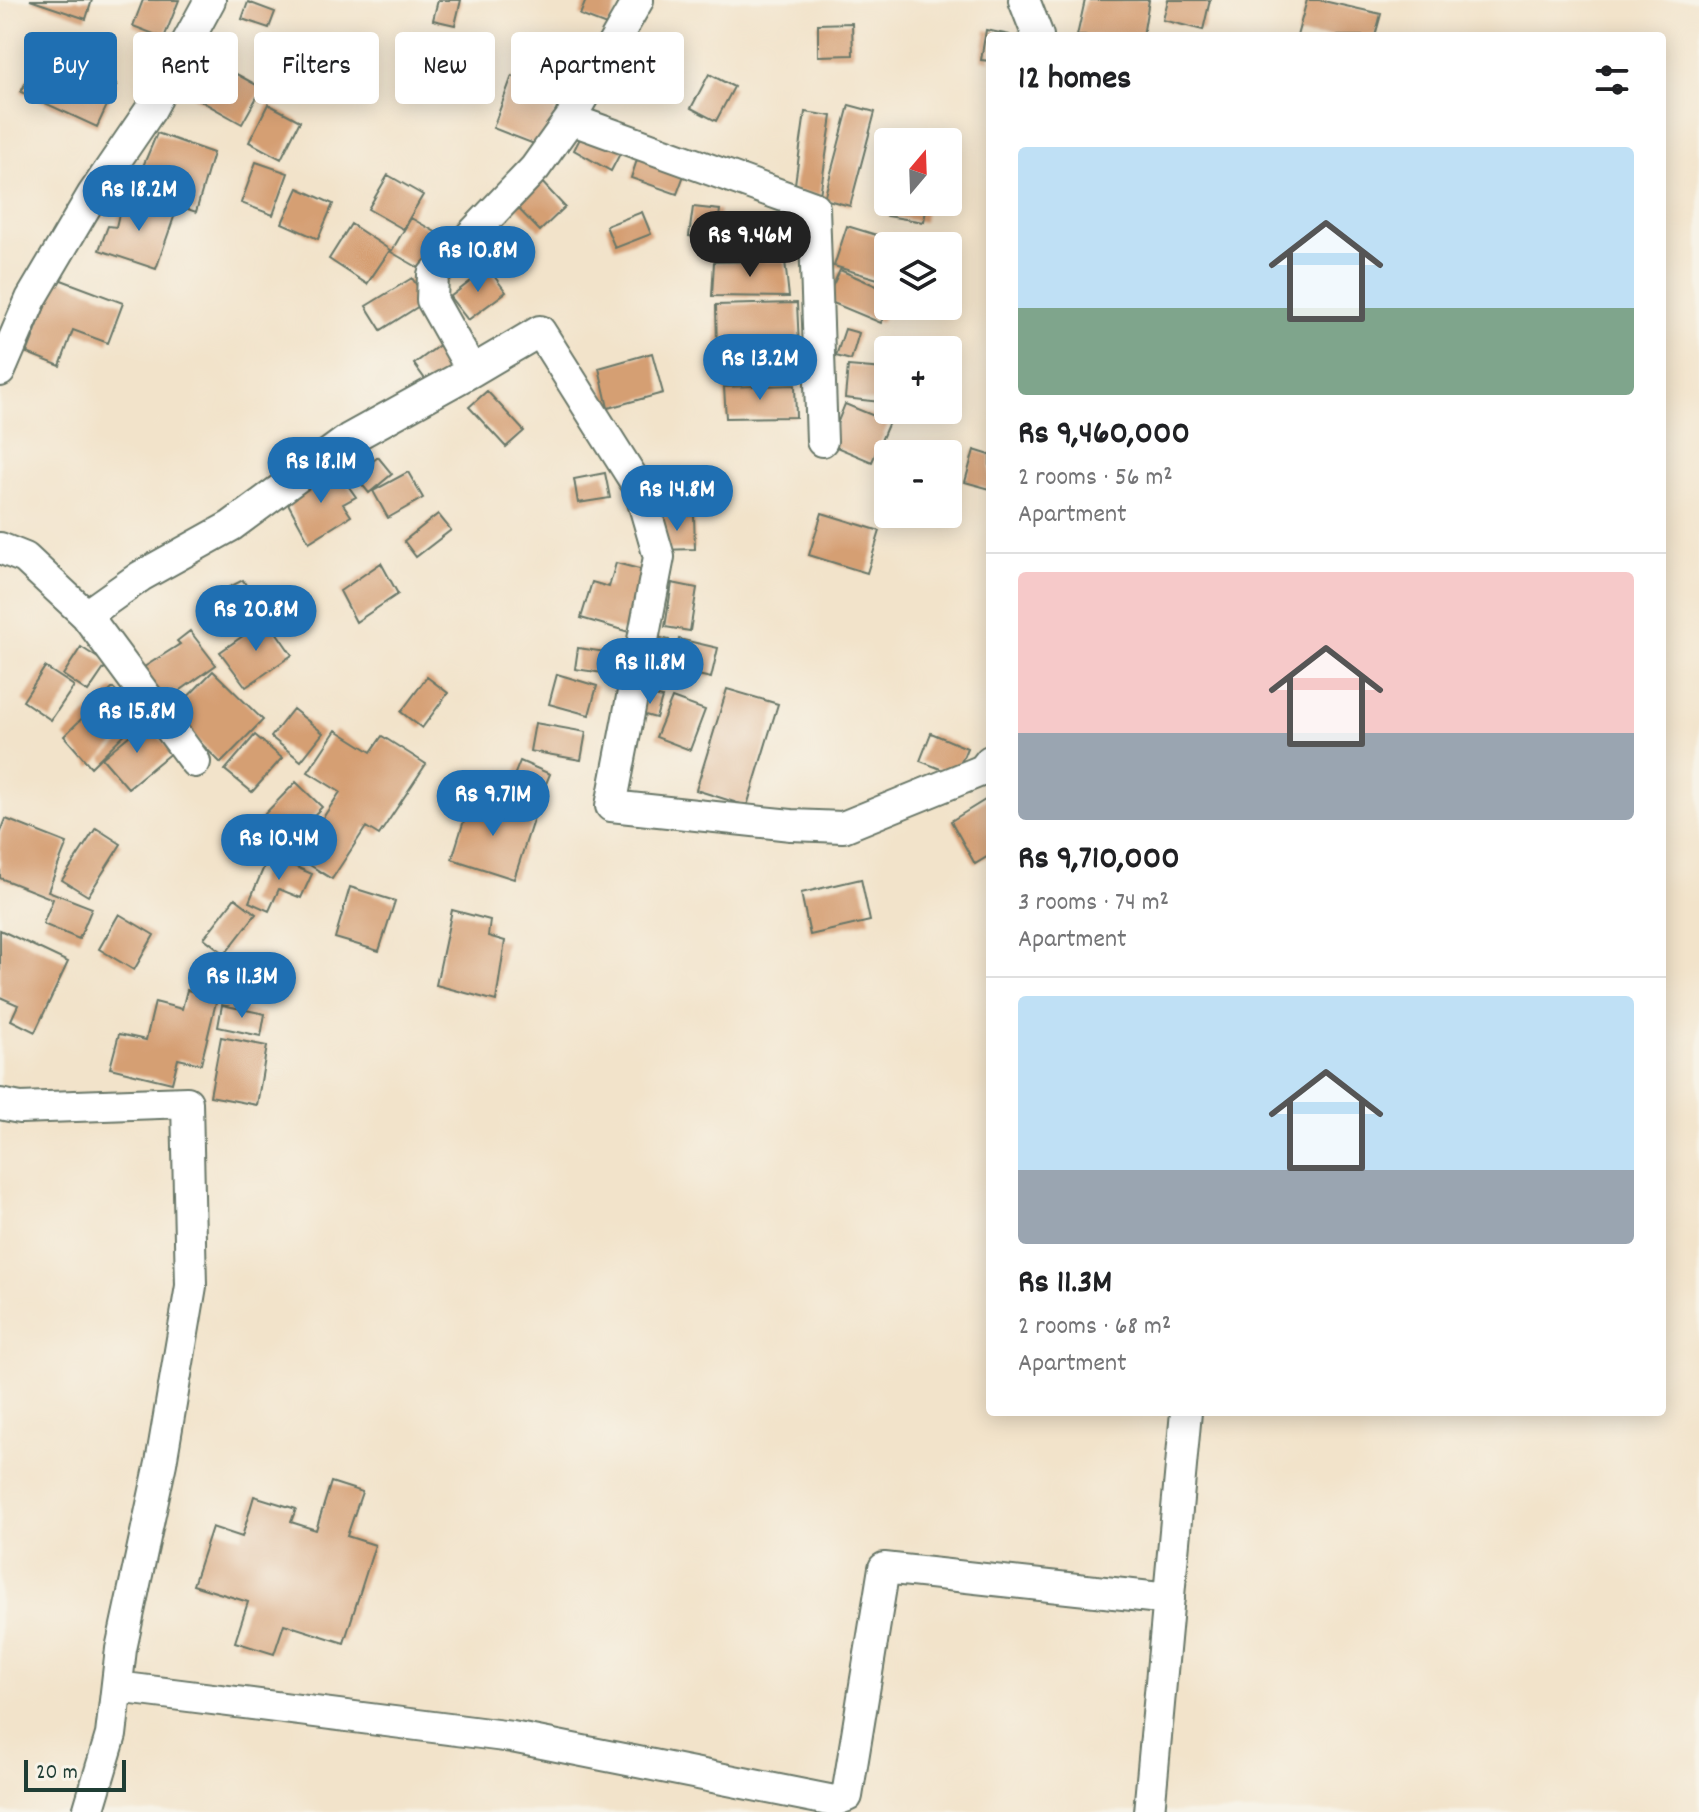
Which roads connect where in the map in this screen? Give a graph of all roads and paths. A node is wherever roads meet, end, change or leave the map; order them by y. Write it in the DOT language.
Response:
graph roads {
  1 [pos="210,0"];
  2 [pos="638,0"];
  3 [pos="1024,0"];
  4 [pos="1036,32"];
  5 [pos="570,119"];
  6 [pos="0,371"];
  7 [pos="472,371"];
  8 [pos="822,441"];
  9 [pos="0,548"];
  10 [pos="86,615"];
  11 [pos="195,762"];
  12 [pos="986,766"];
  13 [pos="0,1104"];
  14 [pos="1186,1416"];
  15 [pos="1169,1599"];
  16 [pos="117,1687"];
  17 [pos="88,1812"];
  18 [pos="1149,1812"];
  1 -- 6 [label="street"];
  2 -- 5 [label="street"];
  3 -- 4 [label="street"];
  5 -- 7 [label="street"];
  5 -- 8 [label="street"];
  7 -- 10 [label="street"];
  7 -- 12 [label="street"];
  9 -- 10 [label="street"];
  10 -- 11 [label="street"];
  13 -- 16 [label="street"];
  14 -- 15 [label="street"];
  15 -- 16 [label="street"];
  15 -- 18 [label="street"];
  16 -- 17 [label="street"];
}
